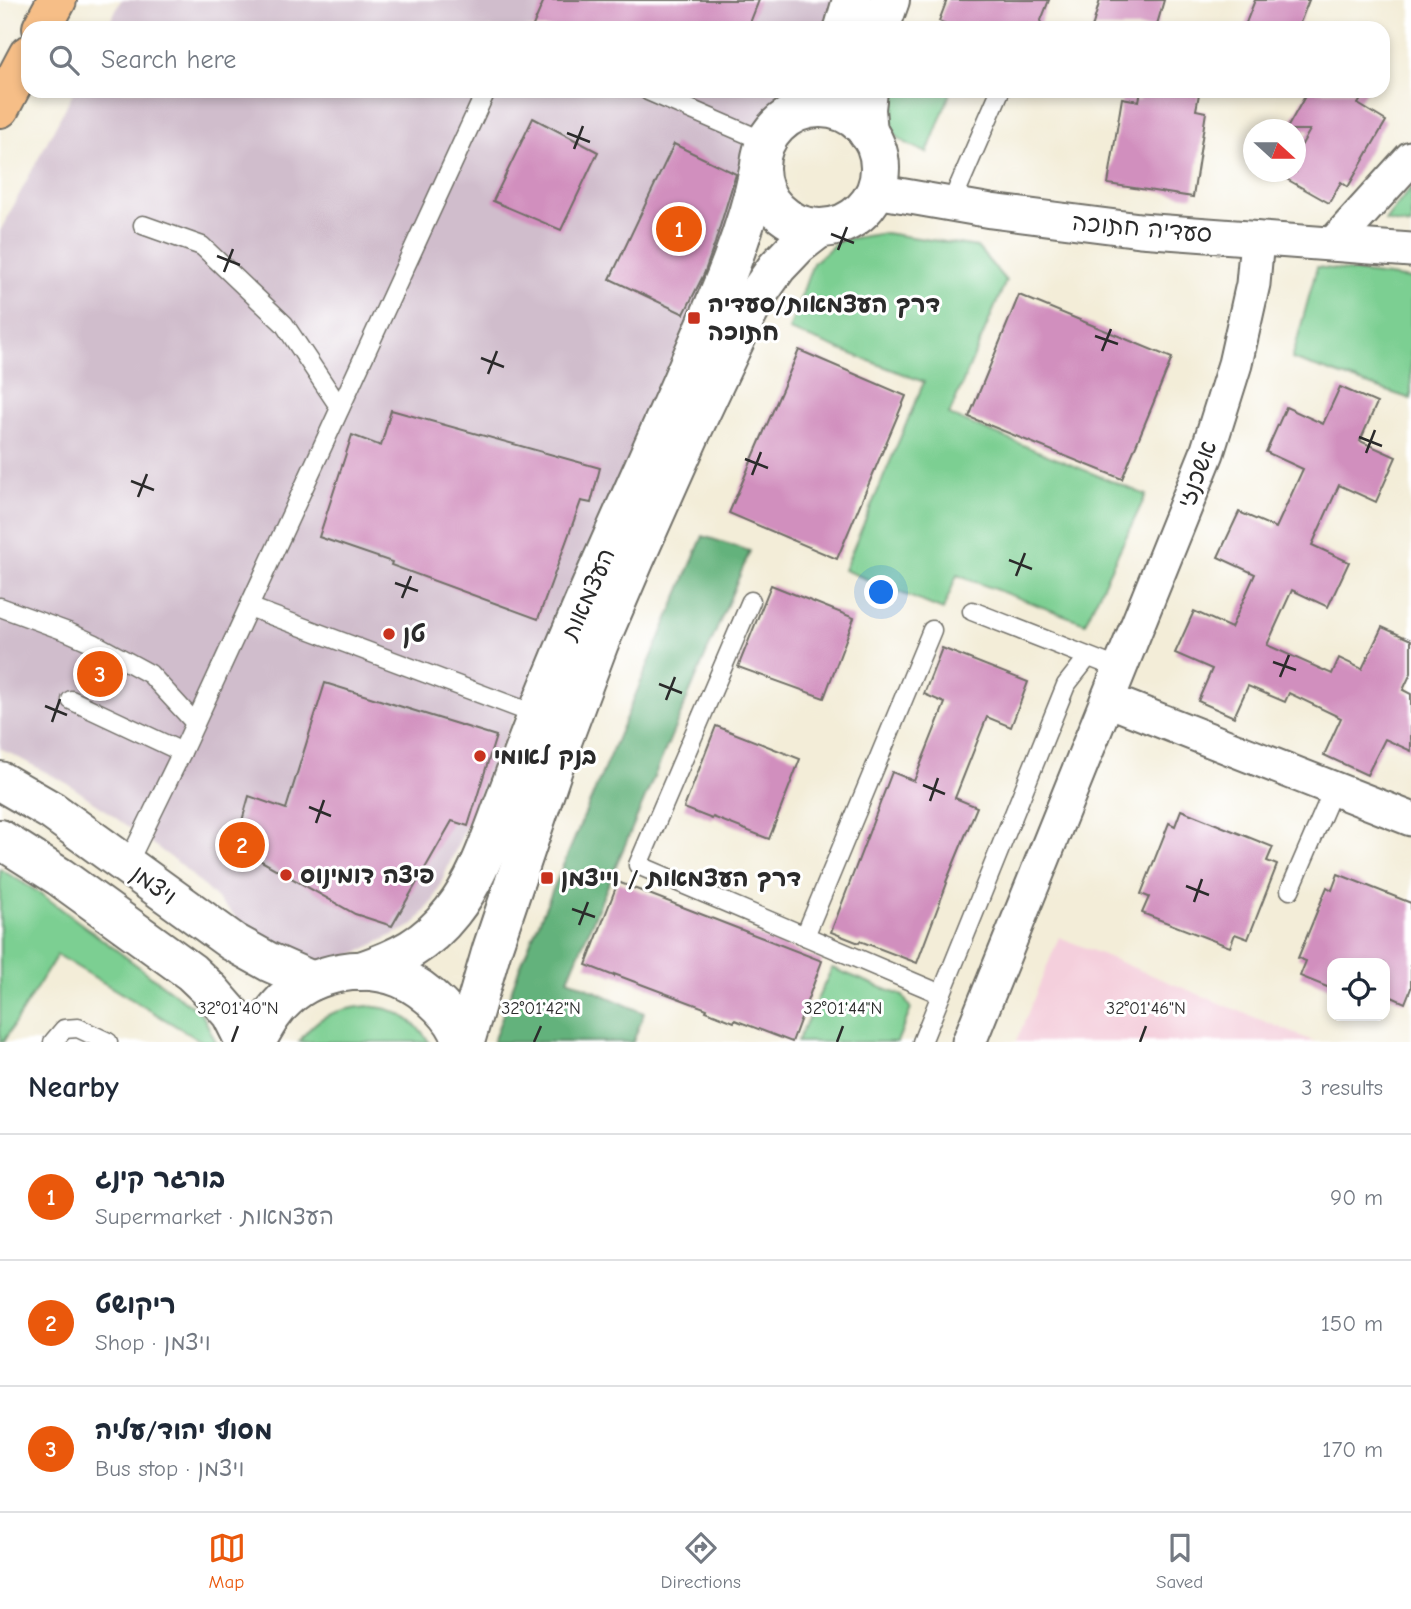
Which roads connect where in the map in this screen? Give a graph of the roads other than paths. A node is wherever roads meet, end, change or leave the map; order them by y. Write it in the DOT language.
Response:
graph roads {
  1 [pos="57,0"];
  2 [pos="852,0"];
  3 [pos="890,0"];
  4 [pos="46,21"];
  5 [pos="846,21"];
  6 [pos="882,21"];
  7 [pos="21,68"];
  8 [pos="483,98"];
  9 [pos="660,98"];
  10 [pos="867,98"];
  11 [pos="997,98"];
  12 [pos="806,102"];
  13 [pos="0,108"];
  14 [pos="868,133"];
  15 [pos="763,156"];
  16 [pos="1411,158"];
  17 [pos="876,191"];
  18 [pos="951,204"];
  19 [pos="143,225"];
  20 [pos="820,228"];
  21 [pos="1257,239"];
  22 [pos="1333,244"];
  23 [pos="1411,250"];
  24 [pos="340,408"];
  25 [pos="751,601"];
  26 [pos="0,607"];
  27 [pos="249,607"];
  28 [pos="972,611"];
  29 [pos="932,630"];
  30 [pos="1088,657"];
  31 [pos="1114,685"];
  32 [pos="71,700"];
  33 [pos="537,715"];
  34 [pos="195,723"];
  35 [pos="182,752"];
  36 [pos="0,781"];
  37 [pos="1334,788"];
  38 [pos="1411,818"];
  39 [pos="0,839"];
  40 [pos="127,865"];
  41 [pos="1290,890"];
  42 [pos="805,936"];
  43 [pos="361,971"];
  44 [pos="312,981"];
  45 [pos="941,994"];
  46 [pos="53,1042"];
  47 [pos="108,1042"];
  48 [pos="245,1042"];
  49 [pos="256,1042"];
  50 [pos="464,1042"];
  51 [pos="922,1042"];
  52 [pos="970,1042"];
  1 -- 4 [label="main road"];
  2 -- 5 [label="street"];
  3 -- 6 [label="street"];
  7 -- 13 [label="main road"];
  8 -- 24 [label="lane"];
  9 -- 15 [label="lane"];
  10 -- 14 [label="street"];
  11 -- 18 [label="lane"];
  12 -- 14 [label="street"];
  12 -- 15 [label="street"];
  14 -- 17 [label="street"];
  15 -- 20 [label="street"];
  15 -- 33 [label="street, העצמאות"];
  16 -- 22 [label="street"];
  17 -- 18 [label="street, סעדיה חתוכה"];
  17 -- 20 [label="street"];
  18 -- 21 [label="street, סעדיה חתוכה"];
  19 -- 24 [label="lane"];
  20 -- 50 [label="street, העצמאות"];
  21 -- 22 [label="street, סעדיה חתוכה"];
  21 -- 31 [label="street, אשכנזי"];
  22 -- 23 [label="street, סעדיה חתוכה"];
  24 -- 27 [label="lane"];
  25 -- 42 [label="lane"];
  26 -- 34 [label="lane"];
  27 -- 33 [label="lane"];
  27 -- 34 [label="lane"];
  28 -- 30 [label="lane"];
  29 -- 42 [label="lane"];
  30 -- 31 [label="lane"];
  30 -- 45 [label="lane"];
  31 -- 37 [label="street"];
  31 -- 52 [label="street, אשכנזי"];
  32 -- 35 [label="lane"];
  33 -- 43 [label="street, העצמאות"];
  34 -- 35 [label="lane"];
  35 -- 40 [label="lane"];
  36 -- 40 [label="street, ויצמן"];
  37 -- 38 [label="street"];
  37 -- 41 [label="lane"];
  39 -- 48 [label="street, ויצמן"];
  40 -- 44 [label="street, ויצמן"];
  42 -- 45 [label="lane"];
  43 -- 44 [label="street"];
  43 -- 50 [label="street"];
  44 -- 49 [label="street"];
  45 -- 51 [label="lane"];
  46 -- 47 [label="lane"];
}
